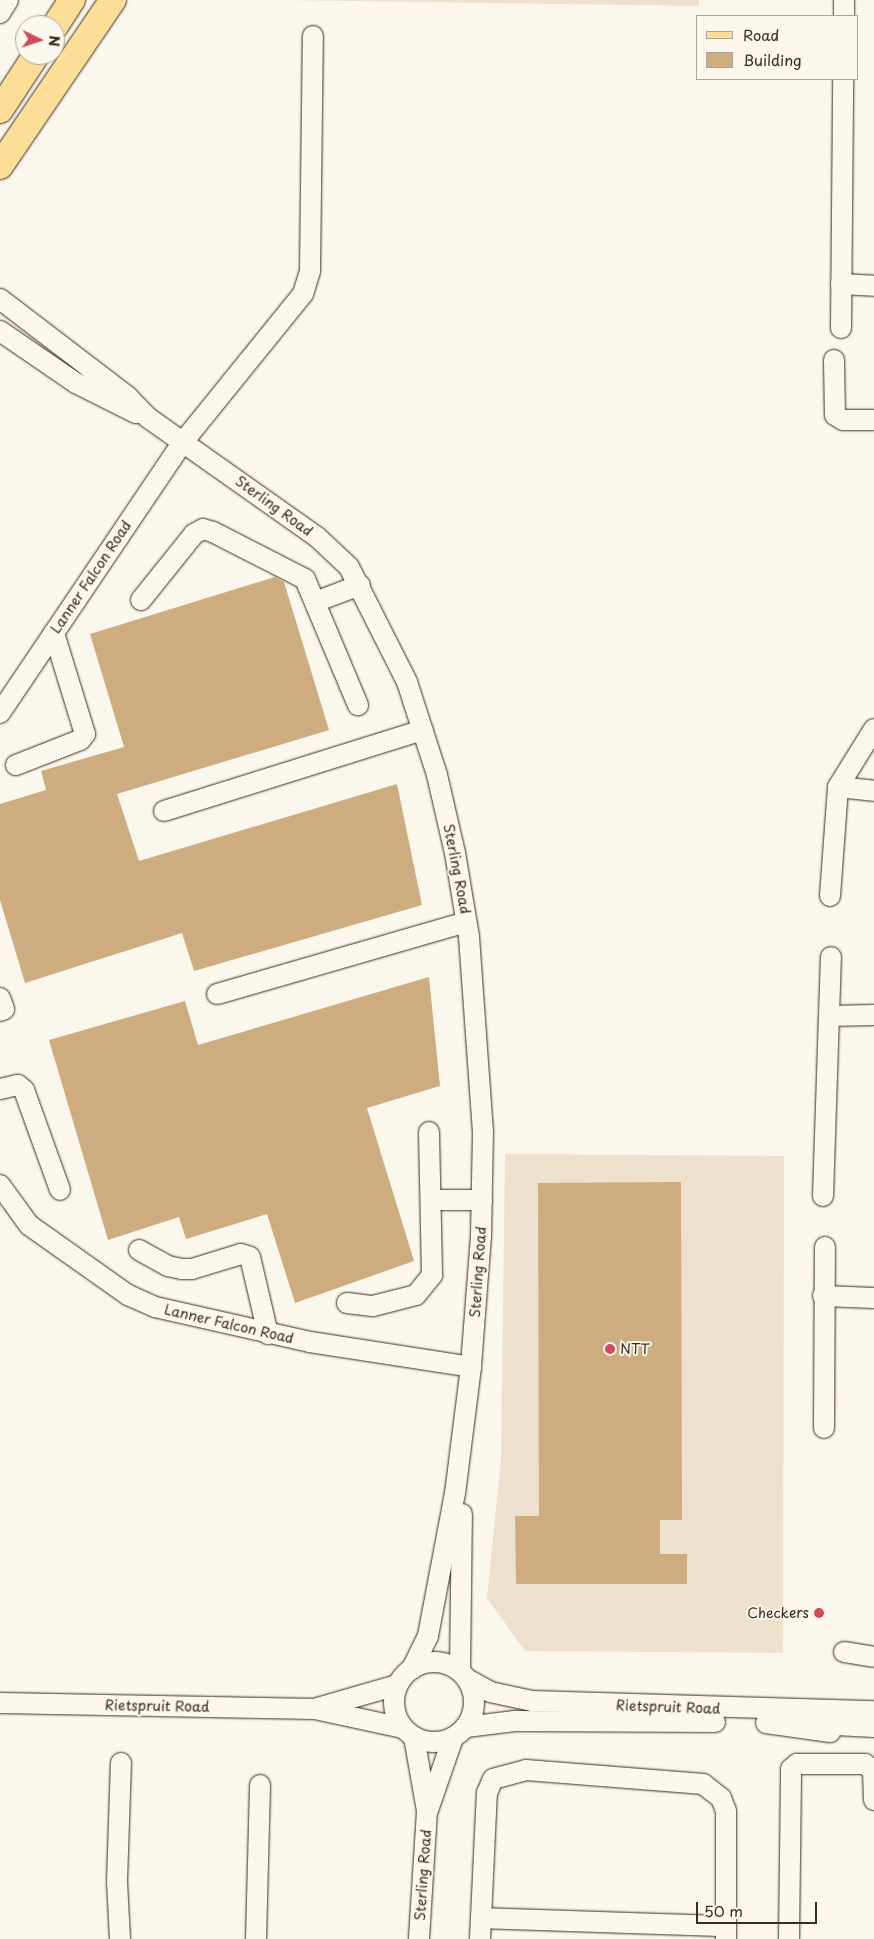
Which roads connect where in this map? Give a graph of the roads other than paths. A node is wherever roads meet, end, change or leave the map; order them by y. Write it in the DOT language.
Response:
graph roads {
  1 [pos="8,0"];
  2 [pos="72,0"];
  3 [pos="113,0"];
  4 [pos="844,0"];
  5 [pos="0,12"];
  6 [pos="62,15"];
  7 [pos="844,15"];
  8 [pos="313,36"];
  9 [pos="29,65"];
  10 [pos="843,80"];
  11 [pos="0,110"];
  12 [pos="0,166"];
  13 [pos="841,284"];
  14 [pos="874,286"];
  15 [pos="0,299"];
  16 [pos="841,328"];
  17 [pos="0,331"];
  18 [pos="834,360"];
  19 [pos="147,417"];
  20 [pos="874,420"];
  21 [pos="183,442"];
  22 [pos="360,584"];
  23 [pos="142,600"];
  24 [pos="315,602"];
  25 [pos="54,633"];
  26 [pos="358,705"];
  27 [pos="0,713"];
  28 [pos="423,730"];
  29 [pos="874,730"];
  30 [pos="16,765"];
  31 [pos="838,787"];
  32 [pos="874,791"];
  33 [pos="164,811"];
  34 [pos="830,896"];
  35 [pos="466,922"];
  36 [pos="831,957"];
  37 [pos="217,994"];
  38 [pos="0,998"];
  39 [pos="0,1011"];
  40 [pos="874,1015"];
  41 [pos="829,1016"];
  42 [pos="0,1089"];
  43 [pos="429,1132"];
  44 [pos="0,1185"];
  45 [pos="60,1190"];
  46 [pos="823,1196"];
  47 [pos="431,1200"];
  48 [pos="482,1200"];
  49 [pos="825,1246"];
  50 [pos="139,1250"];
  51 [pos="823,1296"];
  52 [pos="874,1298"];
  53 [pos="347,1303"];
  54 [pos="268,1334"];
  55 [pos="471,1367"];
  56 [pos="824,1428"];
  57 [pos="463,1442"];
  58 [pos="844,1652"];
  59 [pos="874,1657"];
  60 [pos="412,1669"];
  61 [pos="464,1675"];
  62 [pos="398,1685"];
  63 [pos="0,1703"];
  64 [pos="315,1709"];
  65 [pos="874,1711"];
  66 [pos="766,1723"];
  67 [pos="874,1728"];
  68 [pos="408,1732"];
  69 [pos="460,1732"];
  70 [pos="874,1738"];
  71 [pos="121,1763"];
  72 [pos="260,1785"];
  73 [pos="874,1800"];
  74 [pos="428,1812"];
  75 [pos="481,1918"];
  76 [pos="726,1932"];
  77 [pos="120,1939"];
  78 [pos="256,1939"];
  79 [pos="419,1939"];
  80 [pos="480,1939"];
  81 [pos="789,1939"];
  1 -- 5 [label="street"];
  2 -- 6 [label="main road"];
  3 -- 12 [label="main road"];
  4 -- 7 [label="street"];
  8 -- 21 [label="street, Lanner Falcon Road"];
  9 -- 11 [label="main road"];
  10 -- 13 [label="street"];
  13 -- 14 [label="street"];
  13 -- 16 [label="street"];
  15 -- 19 [label="street, Sterling Road"];
  17 -- 19 [label="street, Sterling Road"];
  18 -- 20 [label="street"];
  19 -- 21 [label="street, Sterling Road"];
  21 -- 22 [label="street, Sterling Road"];
  21 -- 25 [label="street, Lanner Falcon Road"];
  22 -- 24 [label="street"];
  22 -- 28 [label="street, Sterling Road"];
  23 -- 24 [label="street"];
  24 -- 26 [label="street"];
  25 -- 27 [label="street, Lanner Falcon Road"];
  25 -- 30 [label="street"];
  28 -- 33 [label="street"];
  28 -- 35 [label="street, Sterling Road"];
  29 -- 31 [label="street"];
  31 -- 32 [label="street"];
  31 -- 34 [label="street"];
  35 -- 37 [label="street"];
  35 -- 48 [label="street, Sterling Road"];
  36 -- 41 [label="street"];
  38 -- 39 [label="street"];
  40 -- 41 [label="street"];
  41 -- 46 [label="street"];
  42 -- 45 [label="street"];
  43 -- 47 [label="street"];
  44 -- 54 [label="street, Lanner Falcon Road"];
  47 -- 48 [label="street"];
  47 -- 53 [label="street"];
  48 -- 55 [label="street, Sterling Road"];
  49 -- 51 [label="street"];
  50 -- 54 [label="street"];
  51 -- 52 [label="street"];
  51 -- 56 [label="street"];
  54 -- 55 [label="street, Lanner Falcon Road"];
  55 -- 57 [label="street, Sterling Road"];
  57 -- 60 [label="street, Sterling Road"];
  57 -- 61 [label="street, Sterling Road"];
  58 -- 59 [label="street"];
  60 -- 61 [label="street"];
  60 -- 62 [label="street"];
  61 -- 65 [label="street, Rietspruit Road"];
  61 -- 69 [label="street"];
  62 -- 64 [label="street, Rietspruit Road"];
  62 -- 68 [label="street"];
  63 -- 64 [label="street, Rietspruit Road"];
  64 -- 68 [label="street, Rietspruit Road"];
  66 -- 67 [label="street, Rietspruit Road"];
  66 -- 69 [label="street, Rietspruit Road"];
  66 -- 70 [label="street"];
  68 -- 69 [label="street"];
  68 -- 74 [label="street, Sterling Road"];
  69 -- 74 [label="street, Sterling Road"];
  71 -- 77 [label="street"];
  72 -- 78 [label="street"];
  73 -- 81 [label="street"];
  74 -- 79 [label="street, Sterling Road"];
  75 -- 76 [label="street"];
  75 -- 76 [label="street"];
  75 -- 80 [label="street"];
}
